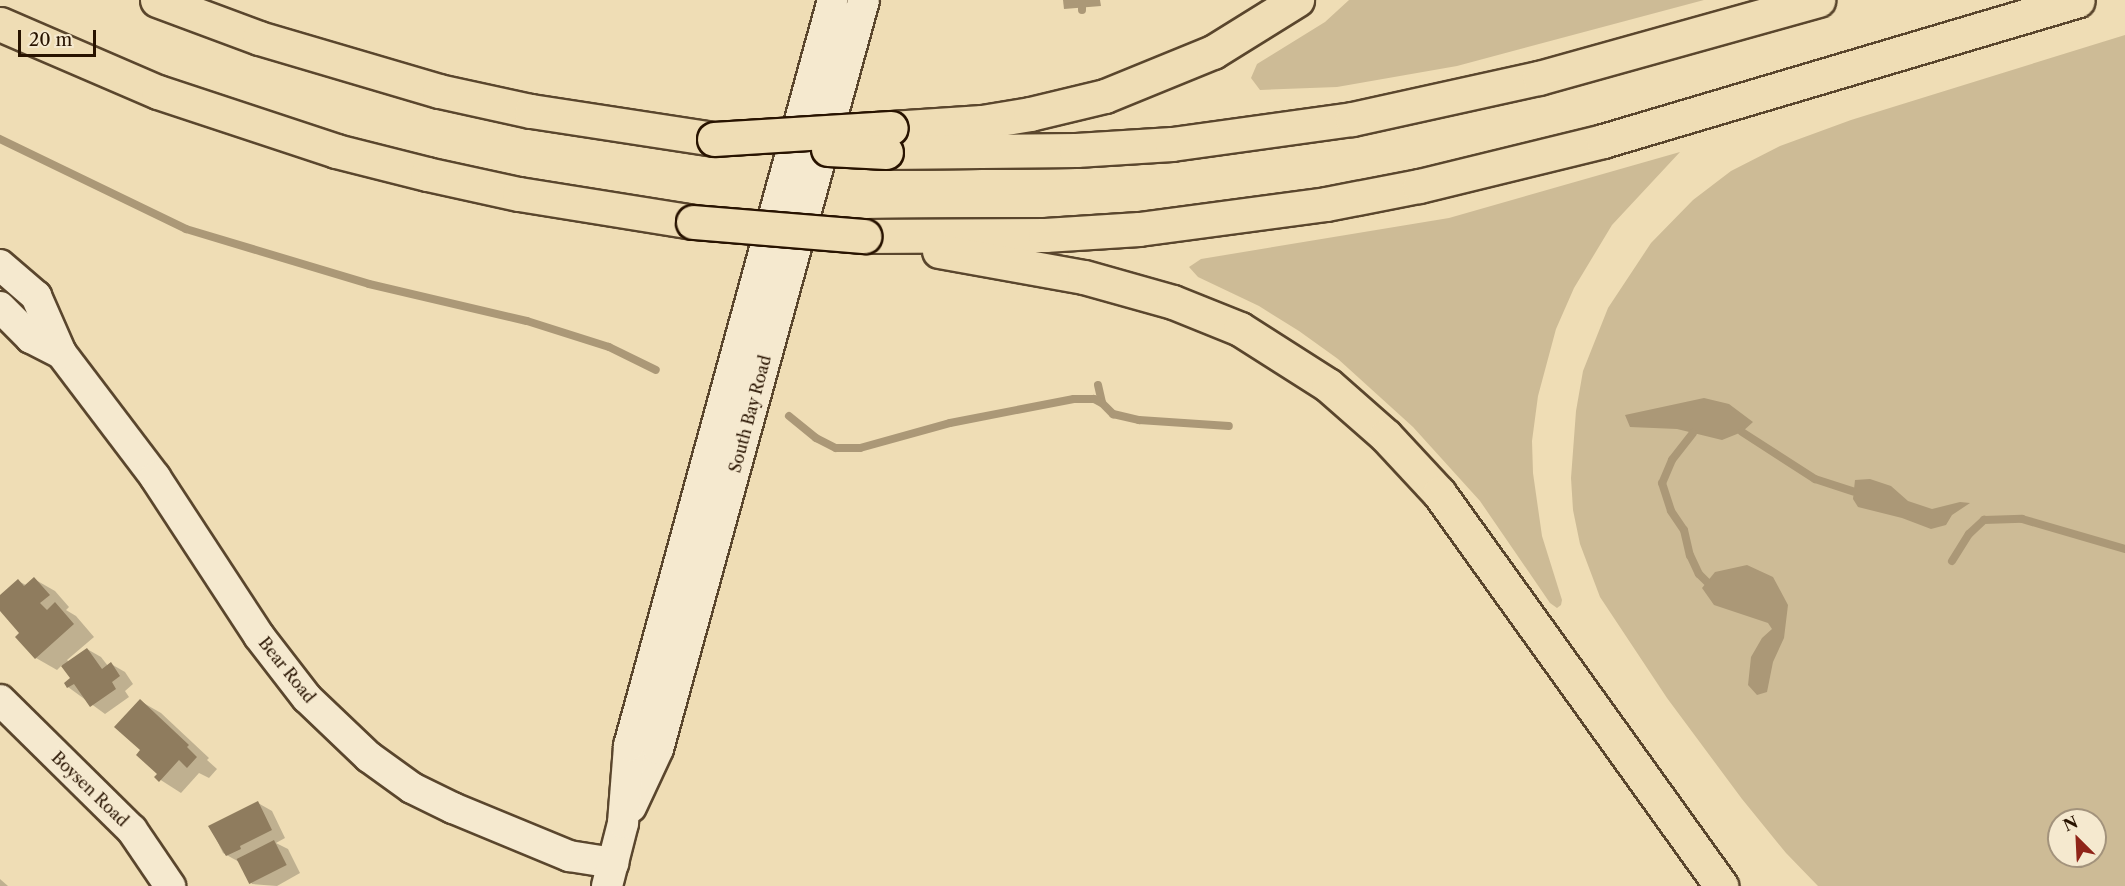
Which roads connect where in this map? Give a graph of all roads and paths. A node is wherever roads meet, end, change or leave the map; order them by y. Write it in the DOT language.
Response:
graph roads {
  1 [pos="157,0"];
  2 [pos="833,0"];
  3 [pos="864,0"];
  4 [pos="1297,0"];
  5 [pos="1818,0"];
  6 [pos="2078,0"];
  7 [pos="0,24"];
  8 [pos="888,140"];
  9 [pos="864,237"];
  10 [pos="0,265"];
  11 [pos="0,308"];
  12 [pos="61,353"];
  13 [pos="0,700"];
  14 [pos="623,823"];
  15 [pos="610,875"];
  16 [pos="170,886"];
  17 [pos="1721,886"];
  1 -- 8 [label="highway, bridge"];
  2 -- 14 [label="street, South Bay Road"];
  3 -- 14 [label="street, South Bay Road"];
  4 -- 8 [label="highway"];
  5 -- 8 [label="highway"];
  6 -- 9 [label="highway"];
  7 -- 9 [label="highway, bridge"];
  9 -- 17 [label="highway"];
  10 -- 12 [label="street, Bear Road"];
  11 -- 12 [label="street, Bear Road"];
  12 -- 15 [label="street, Bear Road"];
  13 -- 16 [label="street, Boysen Road"];
  14 -- 15 [label="street, South Bay Road"];
}
